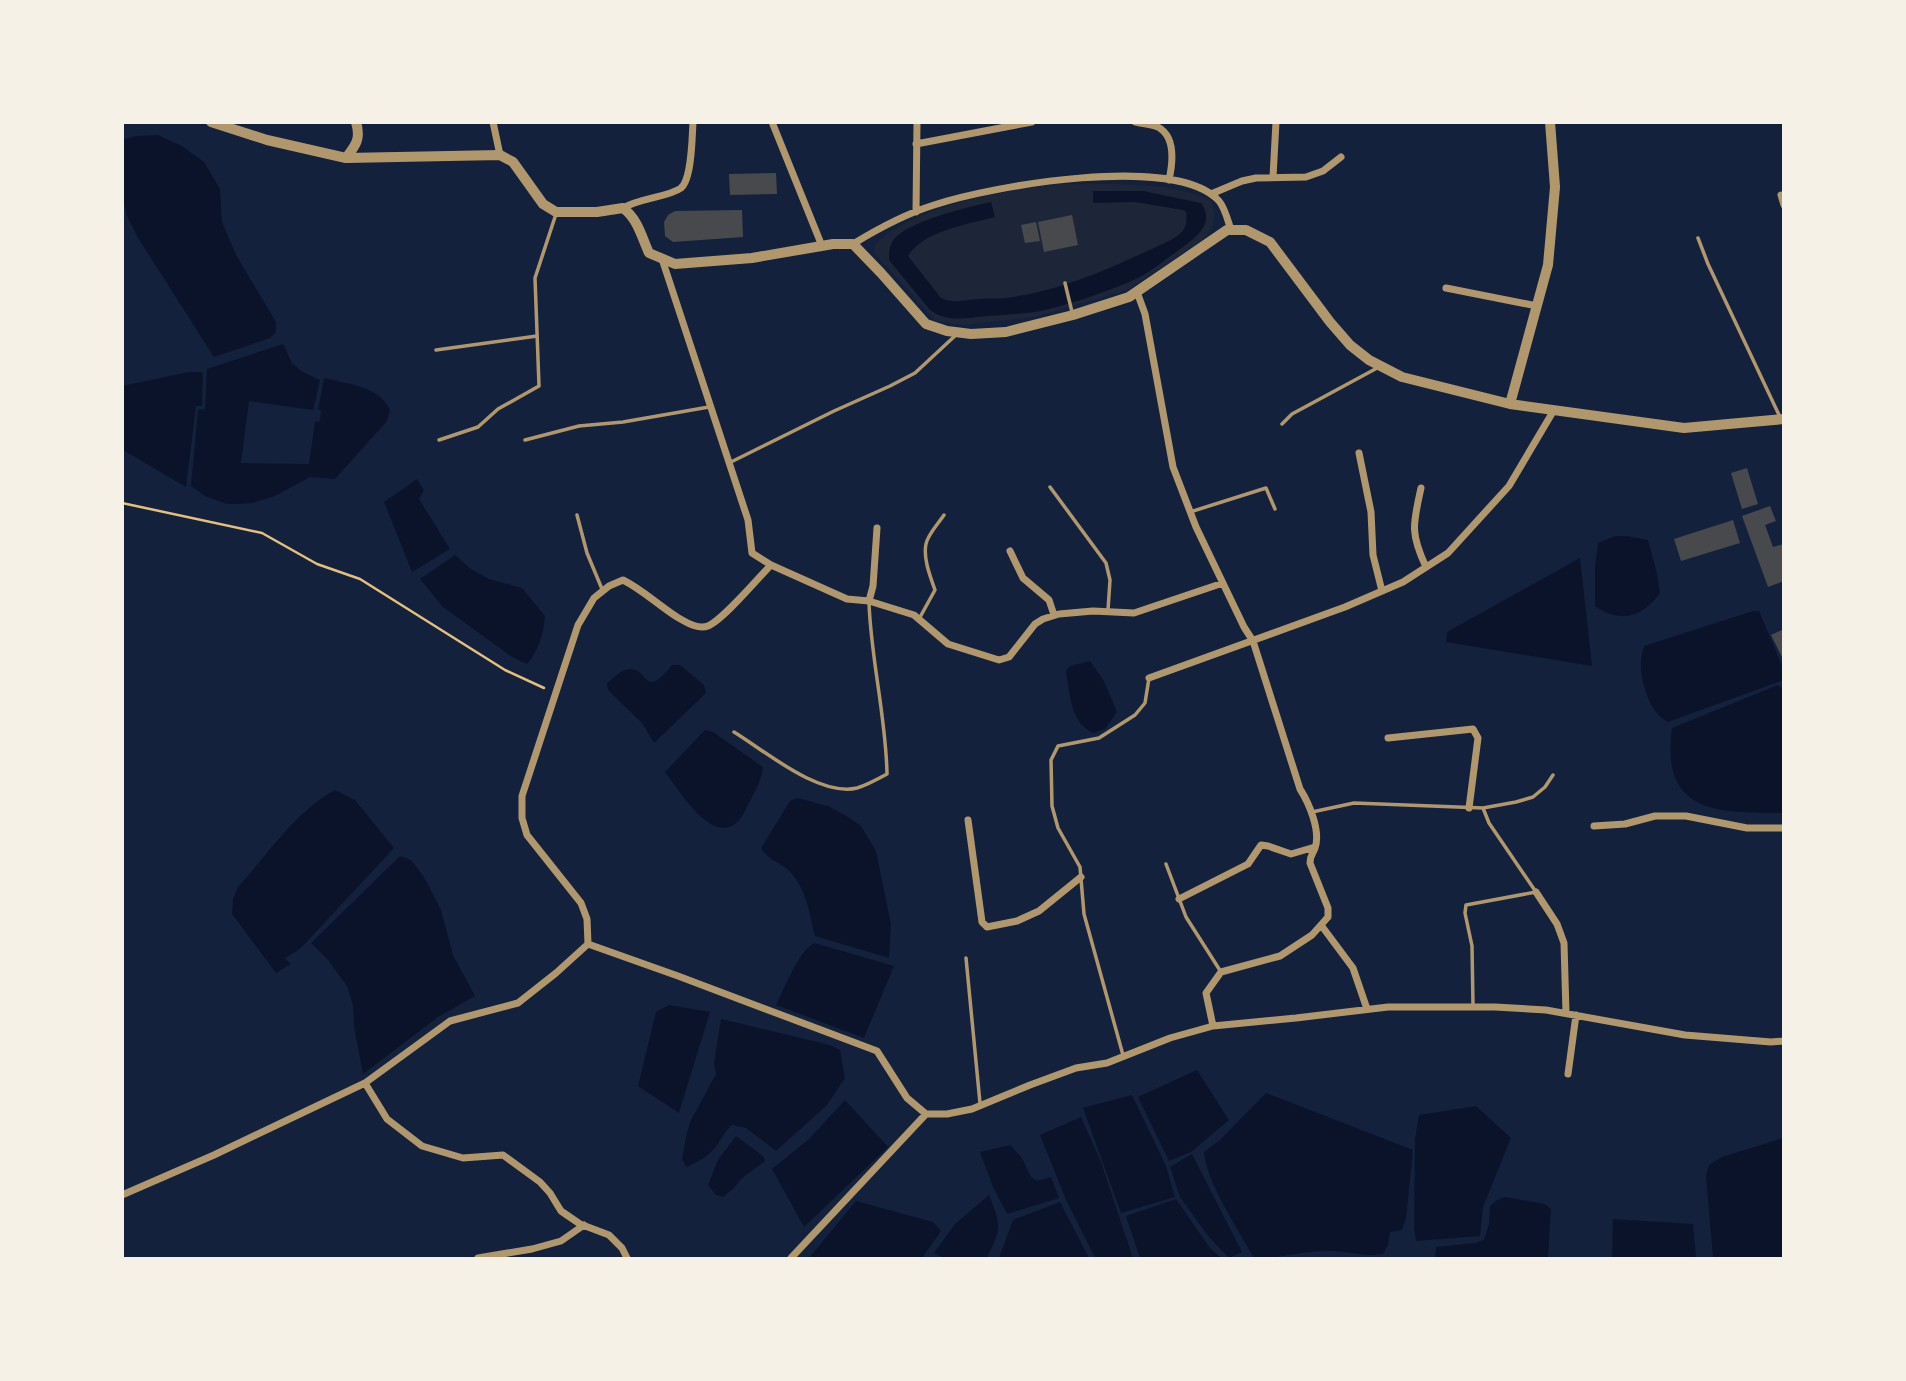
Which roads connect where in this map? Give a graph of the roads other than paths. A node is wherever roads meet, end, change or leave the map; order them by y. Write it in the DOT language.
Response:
graph roads {
  1 [pos="211,122"];
  2 [pos="356,122"];
  3 [pos="493,122"];
  4 [pos="693,122"];
  5 [pos="772,122"];
  6 [pos="917,122"];
  7 [pos="1032,122"];
  8 [pos="1135,122"];
  9 [pos="1276,122"];
  10 [pos="1550,122"];
  11 [pos="916,144"];
  12 [pos="500,155"];
  13 [pos="1341,157"];
  14 [pos="346,158"];
  15 [pos="1273,177"];
  16 [pos="1169,180"];
  17 [pos="1211,194"];
  18 [pos="1781,195"];
  19 [pos="1783,205"];
  20 [pos="623,208"];
  21 [pos="556,212"];
  22 [pos="916,212"];
  23 [pos="1231,230"];
  24 [pos="1698,238"];
  25 [pos="853,244"];
  26 [pos="822,246"];
  27 [pos="663,259"];
  28 [pos="1065,284"];
  29 [pos="1446,288"];
  30 [pos="1137,292"];
  31 [pos="1537,306"];
  32 [pos="1071,310"];
  33 [pos="958,332"];
  34 [pos="537,336"];
  35 [pos="436,350"];
  36 [pos="1381,366"];
  37 [pos="1510,404"];
  38 [pos="711,407"];
  39 [pos="1553,410"];
  40 [pos="1782,419"];
  41 [pos="1282,424"];
  42 [pos="439,440"];
  43 [pos="526,440"];
  44 [pos="1359,453"];
  45 [pos="729,463"];
  46 [pos="1050,486"];
  47 [pos="1421,488"];
  48 [pos="1275,509"];
  49 [pos="1190,512"];
  50 [pos="577,515"];
  51 [pos="944,515"];
  52 [pos="877,528"];
  53 [pos="1010,551"];
  54 [pos="771,565"];
  55 [pos="1426,567"];
  56 [pos="1223,583"];
  57 [pos="603,591"];
  58 [pos="1382,591"];
  59 [pos="869,601"];
  60 [pos="1107,612"];
  61 [pos="1054,615"];
  62 [pos="919,619"];
  63 [pos="1253,640"];
  64 [pos="1149,678"];
  65 [pos="734,732"];
  66 [pos="1388,738"];
  67 [pos="1553,775"];
  68 [pos="1469,808"];
  69 [pos="1483,808"];
  70 [pos="1312,811"];
  71 [pos="968,820"];
  72 [pos="1594,826"];
  73 [pos="1783,828"];
  74 [pos="1316,847"];
  75 [pos="1166,864"];
  76 [pos="1080,877"];
  77 [pos="1536,892"];
  78 [pos="1179,899"];
  79 [pos="1321,925"];
  80 [pos="588,944"];
  81 [pos="966,958"];
  82 [pos="1221,972"];
  83 [pos="1474,1007"];
  84 [pos="1367,1009"];
  85 [pos="1566,1013"];
  86 [pos="1576,1015"];
  87 [pos="1213,1026"];
  88 [pos="1783,1041"];
  89 [pos="1124,1057"];
  90 [pos="1567,1074"];
  91 [pos="365,1083"];
  92 [pos="981,1105"];
  93 [pos="926,1114"];
  94 [pos="122,1195"];
  95 [pos="584,1225"];
  96 [pos="478,1258"];
  97 [pos="627,1258"];
  98 [pos="791,1258"];
  1 -- 14 [label="street"];
  2 -- 14 [label="street"];
  3 -- 12 [label="street"];
  4 -- 20 [label="street"];
  5 -- 26 [label="street"];
  6 -- 11 [label="street"];
  7 -- 11 [label="street"];
  8 -- 16 [label="street"];
  9 -- 15 [label="street"];
  10 -- 31 [label="street"];
  11 -- 22 [label="street"];
  12 -- 14 [label="street"];
  12 -- 21 [label="street"];
  13 -- 15 [label="street"];
  15 -- 17 [label="street"];
  16 -- 17 [label="street"];
  16 -- 22 [label="street"];
  17 -- 23 [label="street"];
  18 -- 19 [label="street"];
  20 -- 21 [label="street"];
  20 -- 27 [label="street"];
  21 -- 34 [label="lane"];
  22 -- 25 [label="street"];
  23 -- 30 [label="street"];
  23 -- 36 [label="street"];
  24 -- 40 [label="lane"];
  25 -- 26 [label="street"];
  25 -- 33 [label="street"];
  26 -- 27 [label="street"];
  27 -- 38 [label="street"];
  28 -- 32 [label="lane"];
  29 -- 31 [label="street"];
  30 -- 32 [label="street"];
  30 -- 49 [label="street"];
  31 -- 37 [label="street"];
  32 -- 33 [label="street"];
  33 -- 45 [label="lane"];
  34 -- 35 [label="lane"];
  34 -- 42 [label="lane"];
  36 -- 37 [label="street"];
  36 -- 41 [label="lane"];
  37 -- 39 [label="street"];
  38 -- 43 [label="lane"];
  38 -- 45 [label="street"];
  39 -- 40 [label="street"];
  39 -- 55 [label="street"];
  44 -- 58 [label="street"];
  45 -- 54 [label="street"];
  46 -- 60 [label="lane"];
  47 -- 55 [label="street"];
  48 -- 49 [label="lane"];
  49 -- 56 [label="street"];
  50 -- 57 [label="lane"];
  51 -- 62 [label="lane"];
  52 -- 59 [label="street"];
  53 -- 61 [label="street"];
  54 -- 57 [label="street"];
  54 -- 59 [label="street"];
  55 -- 58 [label="street"];
  56 -- 60 [label="street"];
  56 -- 63 [label="street"];
  57 -- 80 [label="street"];
  58 -- 63 [label="street"];
  59 -- 62 [label="street"];
  59 -- 65 [label="lane"];
  60 -- 61 [label="street"];
  61 -- 62 [label="street"];
  63 -- 64 [label="street"];
  63 -- 70 [label="street"];
  64 -- 76 [label="lane"];
  66 -- 68 [label="street"];
  67 -- 69 [label="lane"];
  68 -- 69 [label="lane"];
  68 -- 70 [label="lane"];
  69 -- 77 [label="lane"];
  70 -- 74 [label="street"];
  71 -- 76 [label="street"];
  72 -- 73 [label="street"];
  74 -- 78 [label="street"];
  74 -- 79 [label="street"];
  75 -- 78 [label="lane"];
  76 -- 89 [label="lane"];
  77 -- 83 [label="lane"];
  77 -- 85 [label="street"];
  78 -- 82 [label="lane"];
  79 -- 82 [label="street"];
  79 -- 84 [label="street"];
  80 -- 91 [label="street"];
  80 -- 93 [label="street"];
  81 -- 92 [label="lane"];
  82 -- 87 [label="street"];
  83 -- 84 [label="street"];
  83 -- 85 [label="street"];
  84 -- 87 [label="street"];
  85 -- 86 [label="street"];
  86 -- 88 [label="street"];
  86 -- 90 [label="street"];
  87 -- 89 [label="street"];
  89 -- 92 [label="street"];
  91 -- 94 [label="street"];
  91 -- 95 [label="street"];
  92 -- 93 [label="street"];
  93 -- 98 [label="street"];
  95 -- 96 [label="street"];
  95 -- 97 [label="street"];
}
